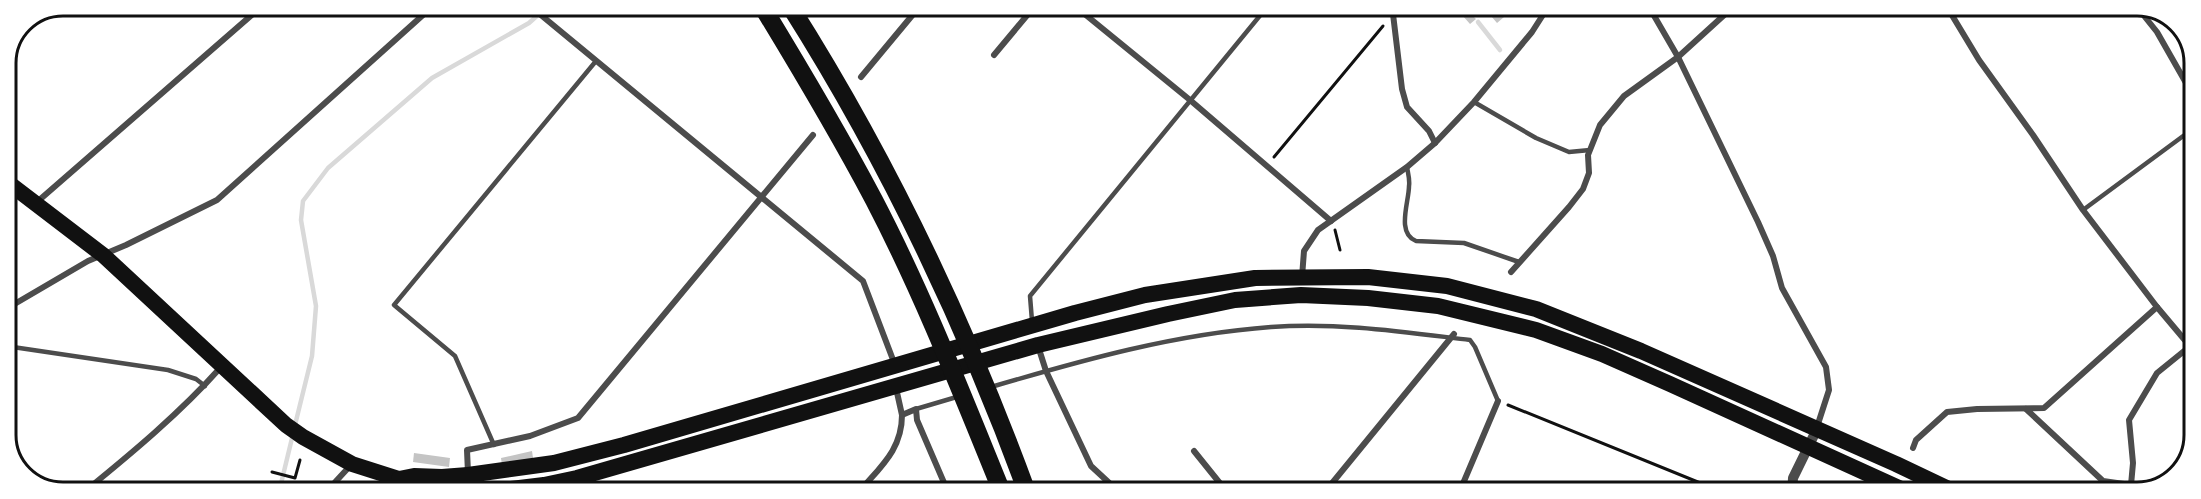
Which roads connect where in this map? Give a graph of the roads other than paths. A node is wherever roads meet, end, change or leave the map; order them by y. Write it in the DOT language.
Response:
graph roads {
  1 [pos="251,16"];
  2 [pos="422,16"];
  3 [pos="542,16"];
  4 [pos="768,16"];
  5 [pos="796,16"];
  6 [pos="912,16"];
  7 [pos="1026,16"];
  8 [pos="1087,16"];
  9 [pos="1260,16"];
  10 [pos="1393,16"];
  11 [pos="1542,16"];
  12 [pos="1654,16"];
  13 [pos="1723,16"];
  14 [pos="1952,16"];
  15 [pos="2145,17"];
  16 [pos="994,55"];
  17 [pos="1678,57"];
  18 [pos="596,61"];
  19 [pos="861,77"];
  20 [pos="2184,79"];
  21 [pos="1190,100"];
  22 [pos="1474,102"];
  23 [pos="813,135"];
  24 [pos="2184,135"];
  25 [pos="1435,143"];
  26 [pos="1590,150"];
  27 [pos="1407,167"];
  28 [pos="16,188"];
  29 [pos="761,197"];
  30 [pos="37,203"];
  31 [pos="2083,210"];
  32 [pos="1332,220"];
  33 [pos="103,255"];
  34 [pos="1519,262"];
  35 [pos="1511,272"];
  36 [pos="1302,277"];
  37 [pos="17,303"];
  38 [pos="2157,307"];
  39 [pos="1034,325"];
  40 [pos="1453,336"];
  41 [pos="2184,336"];
  42 [pos="1038,345"];
  43 [pos="17,348"];
  44 [pos="2184,353"];
  45 [pos="222,366"];
  46 [pos="895,366"];
  47 [pos="1046,371"];
  48 [pos="205,386"];
  49 [pos="896,387"];
  50 [pos="981,390"];
  51 [pos="970,393"];
  52 [pos="1498,401"];
  53 [pos="916,409"];
  54 [pos="2026,409"];
  55 [pos="902,415"];
  56 [pos="1816,429"];
  57 [pos="494,445"];
  58 [pos="1807,448"];
  59 [pos="1913,448"];
  60 [pos="1194,451"];
  61 [pos="351,464"];
  62 [pos="468,475"];
  63 [pos="399,479"];
  64 [pos="96,482"];
  65 [pos="335,482"];
  66 [pos="403,482"];
  67 [pos="468,482"];
  68 [pos="558,482"];
  69 [pos="867,482"];
  70 [pos="944,482"];
  71 [pos="998,482"];
  72 [pos="1023,482"];
  73 [pos="1108,482"];
  74 [pos="1219,482"];
  75 [pos="1333,482"];
  76 [pos="1464,482"];
  77 [pos="1793,482"];
  78 [pos="1885,482"];
  79 [pos="1933,482"];
  80 [pos="2103,482"];
  81 [pos="2131,482"];
  1 -- 30 [label="street"];
  2 -- 33 [label="street"];
  3 -- 18 [label="street"];
  4 -- 71 [label="highway"];
  5 -- 72 [label="highway"];
  6 -- 19 [label="street"];
  7 -- 16 [label="street"];
  8 -- 21 [label="street"];
  9 -- 21 [label="lane"];
  10 -- 25 [label="street"];
  11 -- 22 [label="street"];
  12 -- 17 [label="street"];
  13 -- 17 [label="street"];
  14 -- 31 [label="street"];
  15 -- 20 [label="street"];
  17 -- 26 [label="street"];
  17 -- 56 [label="street"];
  18 -- 29 [label="street"];
  18 -- 57 [label="lane"];
  21 -- 32 [label="street"];
  21 -- 39 [label="lane"];
  22 -- 25 [label="street"];
  22 -- 26 [label="lane"];
  23 -- 29 [label="street"];
  24 -- 31 [label="lane"];
  25 -- 27 [label="street"];
  26 -- 34 [label="street"];
  27 -- 32 [label="street"];
  27 -- 34 [label="lane"];
  28 -- 30 [label="highway"];
  29 -- 46 [label="street"];
  29 -- 57 [label="street"];
  30 -- 33 [label="highway"];
  31 -- 38 [label="street"];
  32 -- 36 [label="street"];
  33 -- 37 [label="street"];
  33 -- 45 [label="highway"];
  34 -- 35 [label="street"];
  36 -- 39 [label="highway"];
  36 -- 56 [label="highway"];
  38 -- 41 [label="street"];
  38 -- 54 [label="street"];
  39 -- 46 [label="highway"];
  40 -- 47 [label="lane"];
  40 -- 52 [label="lane"];
  40 -- 75 [label="street"];
  42 -- 47 [label="street"];
  42 -- 49 [label="highway"];
  42 -- 58 [label="highway"];
  43 -- 48 [label="lane"];
  44 -- 81 [label="street"];
  45 -- 48 [label="street"];
  45 -- 61 [label="highway"];
  46 -- 62 [label="highway"];
  47 -- 50 [label="lane"];
  47 -- 73 [label="street"];
  48 -- 64 [label="street"];
  49 -- 55 [label="street"];
  49 -- 68 [label="highway"];
  51 -- 53 [label="lane"];
  52 -- 76 [label="street"];
  53 -- 55 [label="street"];
  53 -- 70 [label="street"];
  54 -- 59 [label="street"];
  54 -- 80 [label="street"];
  55 -- 69 [label="street"];
  56 -- 58 [label="street"];
  56 -- 79 [label="highway"];
  57 -- 62 [label="street"];
  58 -- 77 [label="street"];
  58 -- 78 [label="highway"];
  60 -- 74 [label="street"];
  61 -- 63 [label="highway"];
  61 -- 65 [label="street"];
  62 -- 63 [label="highway"];
  62 -- 67 [label="highway"];
  63 -- 66 [label="highway"];
}
